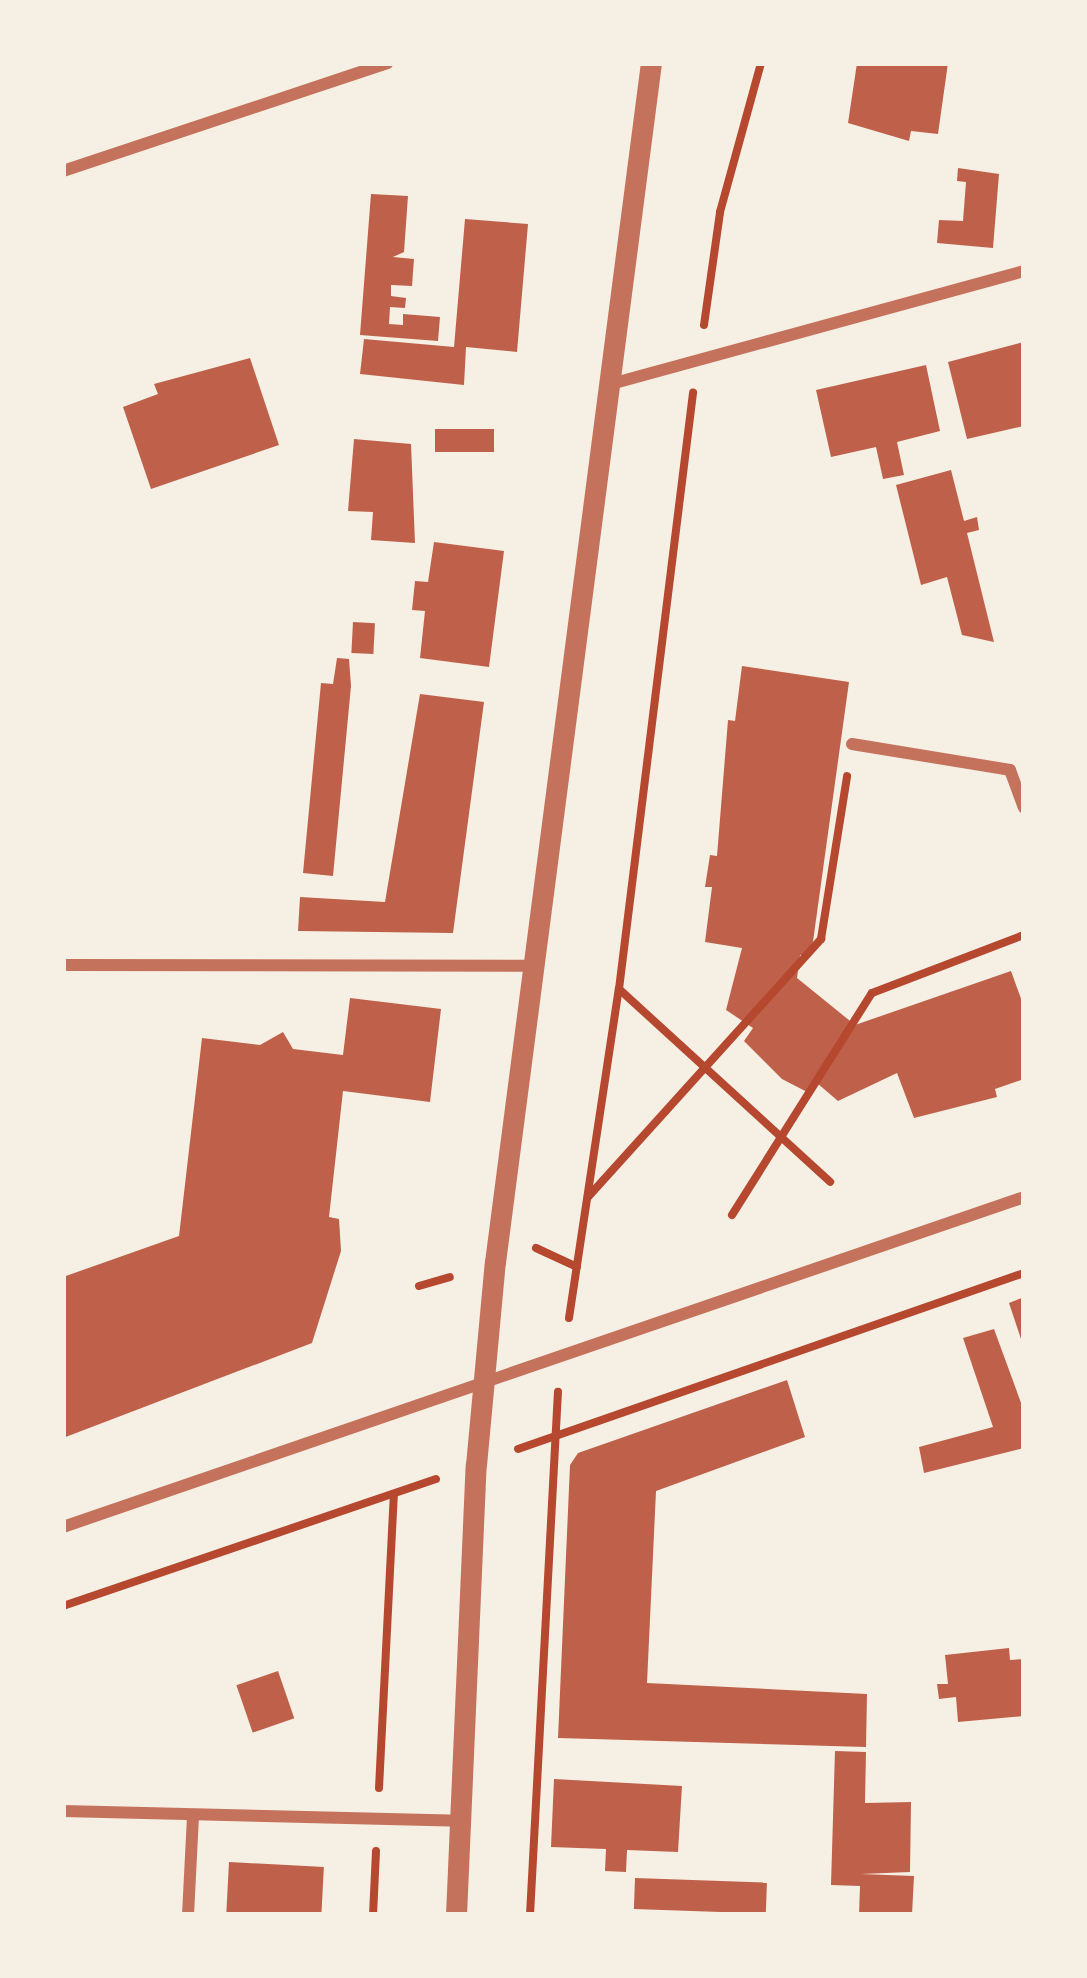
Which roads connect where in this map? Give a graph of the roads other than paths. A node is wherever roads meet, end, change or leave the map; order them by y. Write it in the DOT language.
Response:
graph roads {
  1 [pos="387,63"];
  2 [pos="651,63"];
  3 [pos="63,171"];
  4 [pos="1024,271"];
  5 [pos="611,384"];
  6 [pos="852,744"];
  7 [pos="1024,808"];
  8 [pos="63,965"];
  9 [pos="537,966"];
  10 [pos="1024,1197"];
  11 [pos="483,1387"];
  12 [pos="63,1527"];
  13 [pos="63,1811"];
  14 [pos="193,1815"];
  15 [pos="460,1821"];
  16 [pos="188,1915"];
  17 [pos="456,1915"];
  1 -- 3 [label="street"];
  2 -- 5 [label="street"];
  4 -- 5 [label="street"];
  5 -- 9 [label="street"];
  6 -- 7 [label="street"];
  8 -- 9 [label="street"];
  9 -- 11 [label="street"];
  10 -- 11 [label="street"];
  11 -- 12 [label="street"];
  11 -- 15 [label="street"];
  13 -- 14 [label="street"];
  14 -- 15 [label="street"];
  14 -- 16 [label="street"];
  15 -- 17 [label="street"];
}
